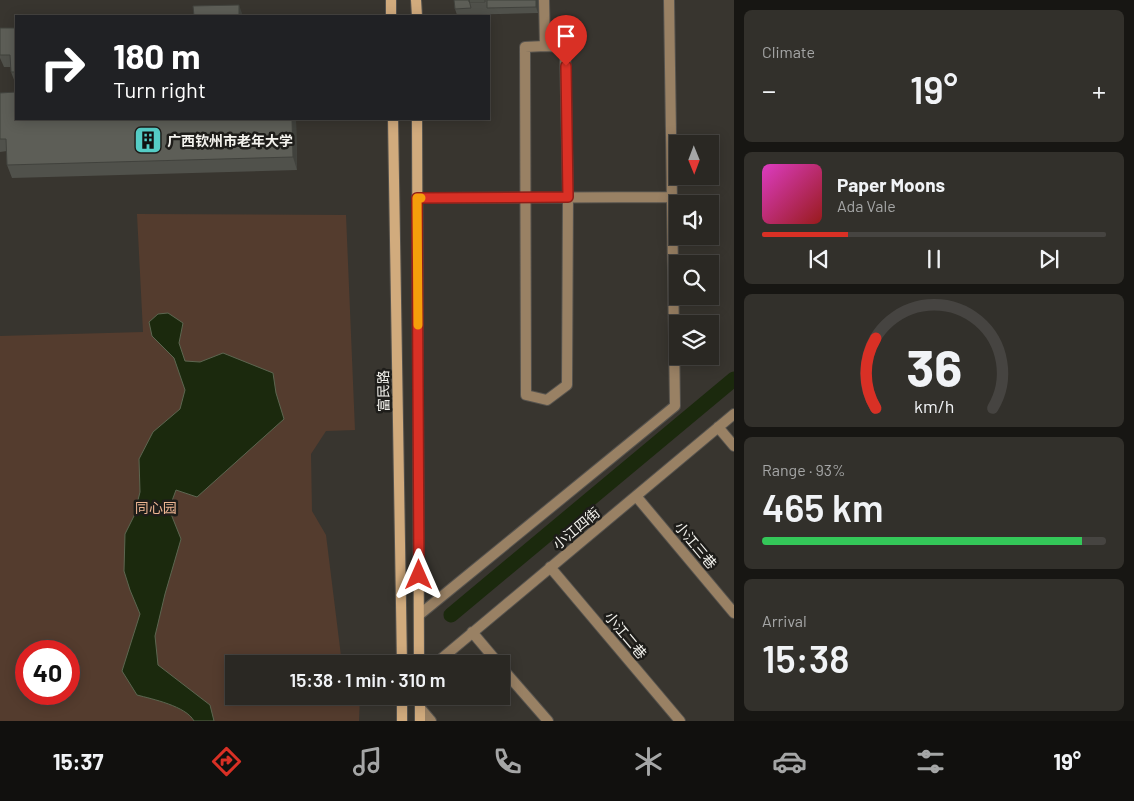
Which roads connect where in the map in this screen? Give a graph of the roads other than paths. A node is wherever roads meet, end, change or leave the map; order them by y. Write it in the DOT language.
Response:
graph roads {
  1 [pos="391,0"];
  2 [pos="416,0"];
  3 [pos="544,0"];
  4 [pos="669,0"];
  5 [pos="391,15"];
  6 [pos="416,15"];
  7 [pos="546,46"];
  8 [pos="392,120"];
  9 [pos="417,120"];
  10 [pos="672,195"];
  11 [pos="525,197"];
  12 [pos="568,197"];
  13 [pos="669,197"];
  14 [pos="417,198"];
  15 [pos="673,245"];
  16 [pos="734,414"];
  17 [pos="718,427"];
  18 [pos="734,446"];
  19 [pos="636,496"];
  20 [pos="550,567"];
  21 [pos="734,613"];
  22 [pos="419,615"];
  23 [pos="472,632"];
  24 [pos="402,655"];
  25 [pos="419,655"];
  26 [pos="445,655"];
  27 [pos="492,655"];
  28 [pos="510,677"];
  29 [pos="402,705"];
  30 [pos="420,708"];
  31 [pos="402,721"];
  32 [pos="420,721"];
  33 [pos="431,721"];
  34 [pos="548,721"];
  35 [pos="680,721"];
  1 -- 5 [label="street"];
  2 -- 6 [label="street"];
  3 -- 7 [label="street"];
  4 -- 10 [label="street"];
  7 -- 11 [label="street"];
  7 -- 12 [label="street"];
  8 -- 24 [label="street, 富民路"];
  9 -- 14 [label="street"];
  11 -- 12 [label="street"];
  11 -- 12 [label="street"];
  11 -- 14 [label="street"];
  12 -- 13 [label="street"];
  14 -- 22 [label="street"];
  15 -- 22 [label="street"];
  16 -- 17 [label="street, 小江四街"];
  17 -- 18 [label="street"];
  17 -- 19 [label="street, 小江四街"];
  19 -- 20 [label="street, 小江四街"];
  19 -- 21 [label="street, 小江三巷"];
  20 -- 23 [label="street, 小江四街"];
  20 -- 35 [label="street, 小江二巷"];
  22 -- 25 [label="street"];
  23 -- 26 [label="street, 小江四街"];
  23 -- 27 [label="street"];
  28 -- 34 [label="street"];
  29 -- 31 [label="street"];
  30 -- 32 [label="street"];
  30 -- 33 [label="street"];
}
